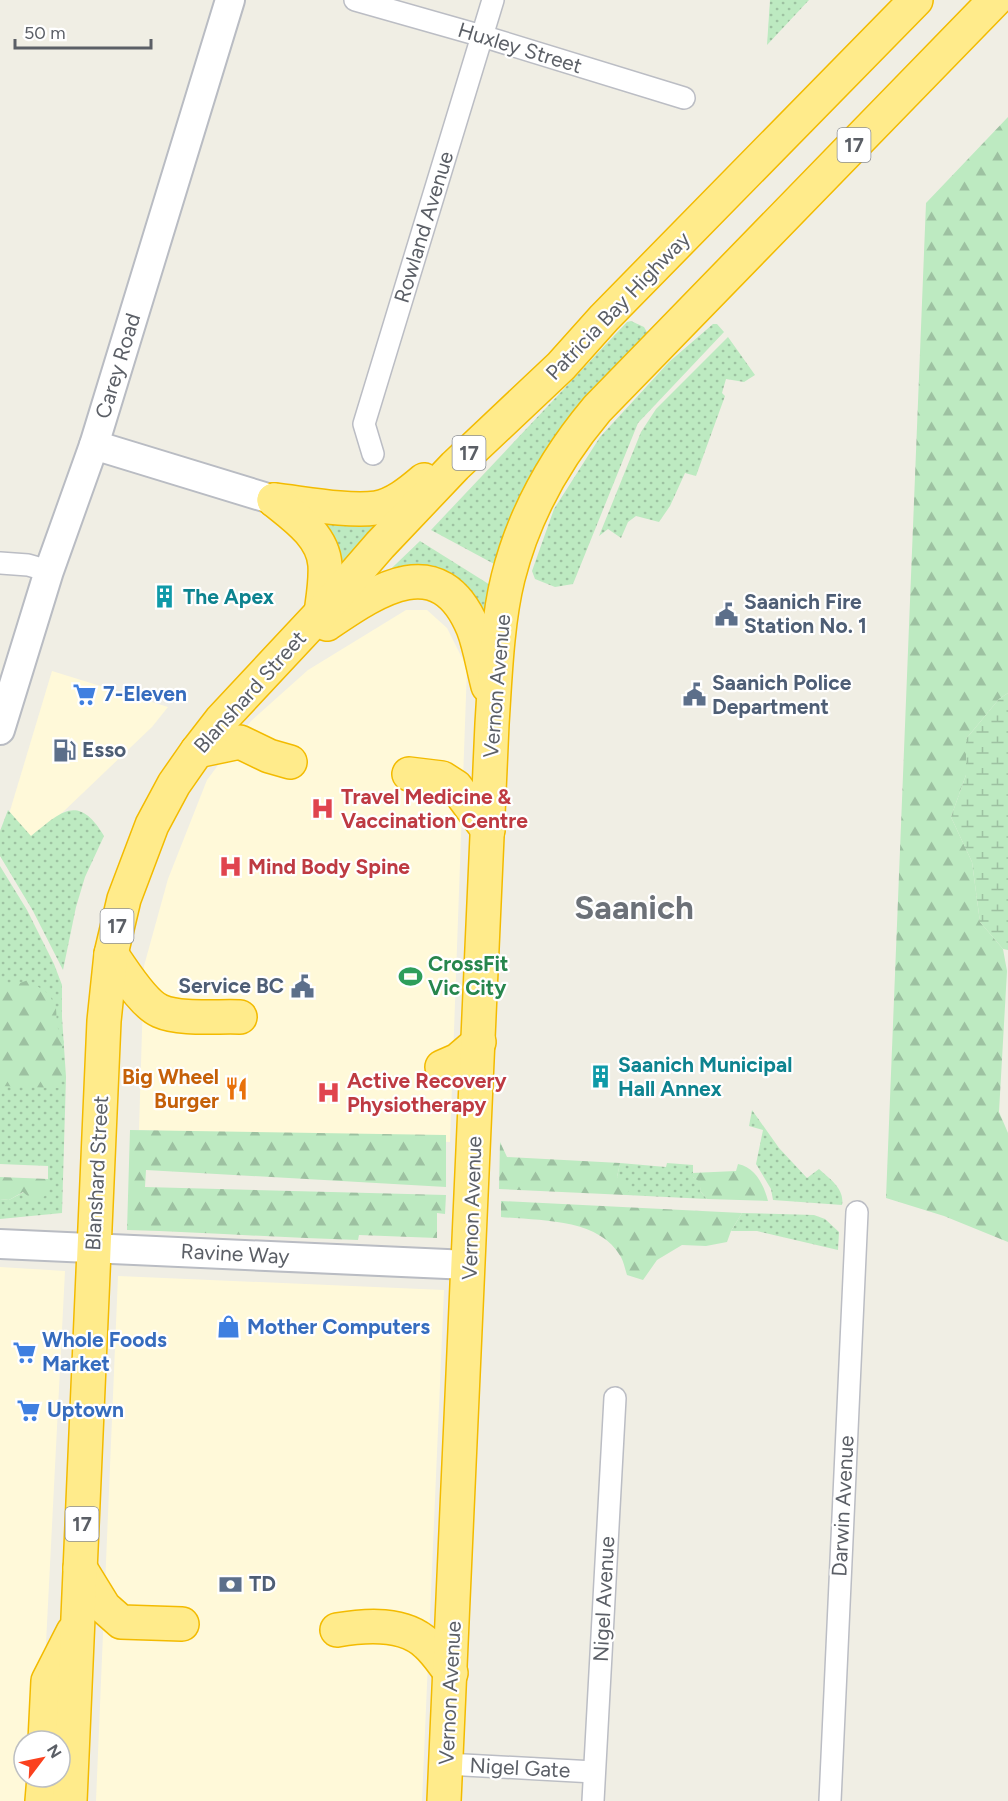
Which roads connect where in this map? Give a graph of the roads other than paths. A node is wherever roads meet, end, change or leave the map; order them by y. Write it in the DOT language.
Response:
graph roads {
  1 [pos="231,0"];
  2 [pos="355,0"];
  3 [pos="493,0"];
  4 [pos="916,0"];
  5 [pos="995,0"];
  6 [pos="482,36"];
  7 [pos="684,98"];
  8 [pos="561,366"];
  9 [pos="93,446"];
  10 [pos="373,454"];
  11 [pos="274,500"];
  12 [pos="0,563"];
  13 [pos="49,571"];
  14 [pos="321,613"];
  15 [pos="283,654"];
  16 [pos="494,705"];
  17 [pos="0,730"];
  18 [pos="197,751"];
  19 [pos="290,762"];
  20 [pos="409,774"];
  21 [pos="488,830"];
  22 [pos="111,954"];
  23 [pos="240,1017"];
  24 [pos="478,1042"];
  25 [pos="442,1067"];
  26 [pos="857,1212"];
  27 [pos="0,1244"];
  28 [pos="94,1248"];
  29 [pos="470,1265"];
  30 [pos="615,1398"];
  31 [pos="80,1568"];
  32 [pos="78,1622"];
  33 [pos="182,1624"];
  34 [pos="338,1630"];
  35 [pos="451,1673"];
  36 [pos="46,1729"];
  37 [pos="446,1764"];
  38 [pos="594,1772"];
  39 [pos="70,1801"];
  40 [pos="444,1801"];
  41 [pos="593,1801"];
  42 [pos="830,1801"];
  1 -- 9 [label="street, Carey Road"];
  2 -- 6 [label="street, Huxley Street"];
  3 -- 6 [label="street, Rowland Avenue"];
  4 -- 8 [label="highway, Patricia Bay Highway / 17"];
  5 -- 16 [label="highway, Vernon Avenue / 17"];
  6 -- 7 [label="street, Huxley Street"];
  6 -- 10 [label="street, Rowland Avenue"];
  8 -- 11 [label="highway"];
  8 -- 14 [label="highway, Patricia Bay Highway / 17"];
  9 -- 11 [label="street"];
  9 -- 13 [label="street, Carey Road"];
  11 -- 14 [label="highway"];
  12 -- 13 [label="street"];
  13 -- 17 [label="street, Carey Road"];
  14 -- 15 [label="highway, Blanshard Street / 17"];
  15 -- 16 [label="highway"];
  15 -- 18 [label="highway, Blanshard Street / 17"];
  16 -- 21 [label="highway, Vernon Avenue / 17"];
  18 -- 19 [label="highway"];
  18 -- 22 [label="highway, Blanshard Street / 17"];
  20 -- 21 [label="highway"];
  21 -- 24 [label="highway, Vernon Avenue / 17"];
  22 -- 23 [label="highway"];
  22 -- 28 [label="highway, Blanshard Street / 17"];
  24 -- 25 [label="highway"];
  24 -- 29 [label="highway, Vernon Avenue / 17"];
  26 -- 42 [label="street, Darwin Avenue"];
  27 -- 28 [label="street, Ravine Way"];
  28 -- 29 [label="street, Ravine Way"];
  28 -- 31 [label="highway, Blanshard Street / 17"];
  29 -- 35 [label="highway, Vernon Avenue / 17"];
  30 -- 38 [label="street, Nigel Avenue"];
  31 -- 32 [label="highway, Blanshard Street / 17"];
  31 -- 33 [label="highway"];
  32 -- 36 [label="highway"];
  32 -- 39 [label="highway, Blanshard Street / 17"];
  34 -- 35 [label="highway"];
  35 -- 37 [label="highway, Vernon Avenue / 17"];
  37 -- 38 [label="street, Nigel Gate"];
  37 -- 40 [label="highway, Vernon Avenue / 17"];
  38 -- 41 [label="street, Nigel Avenue"];
}
